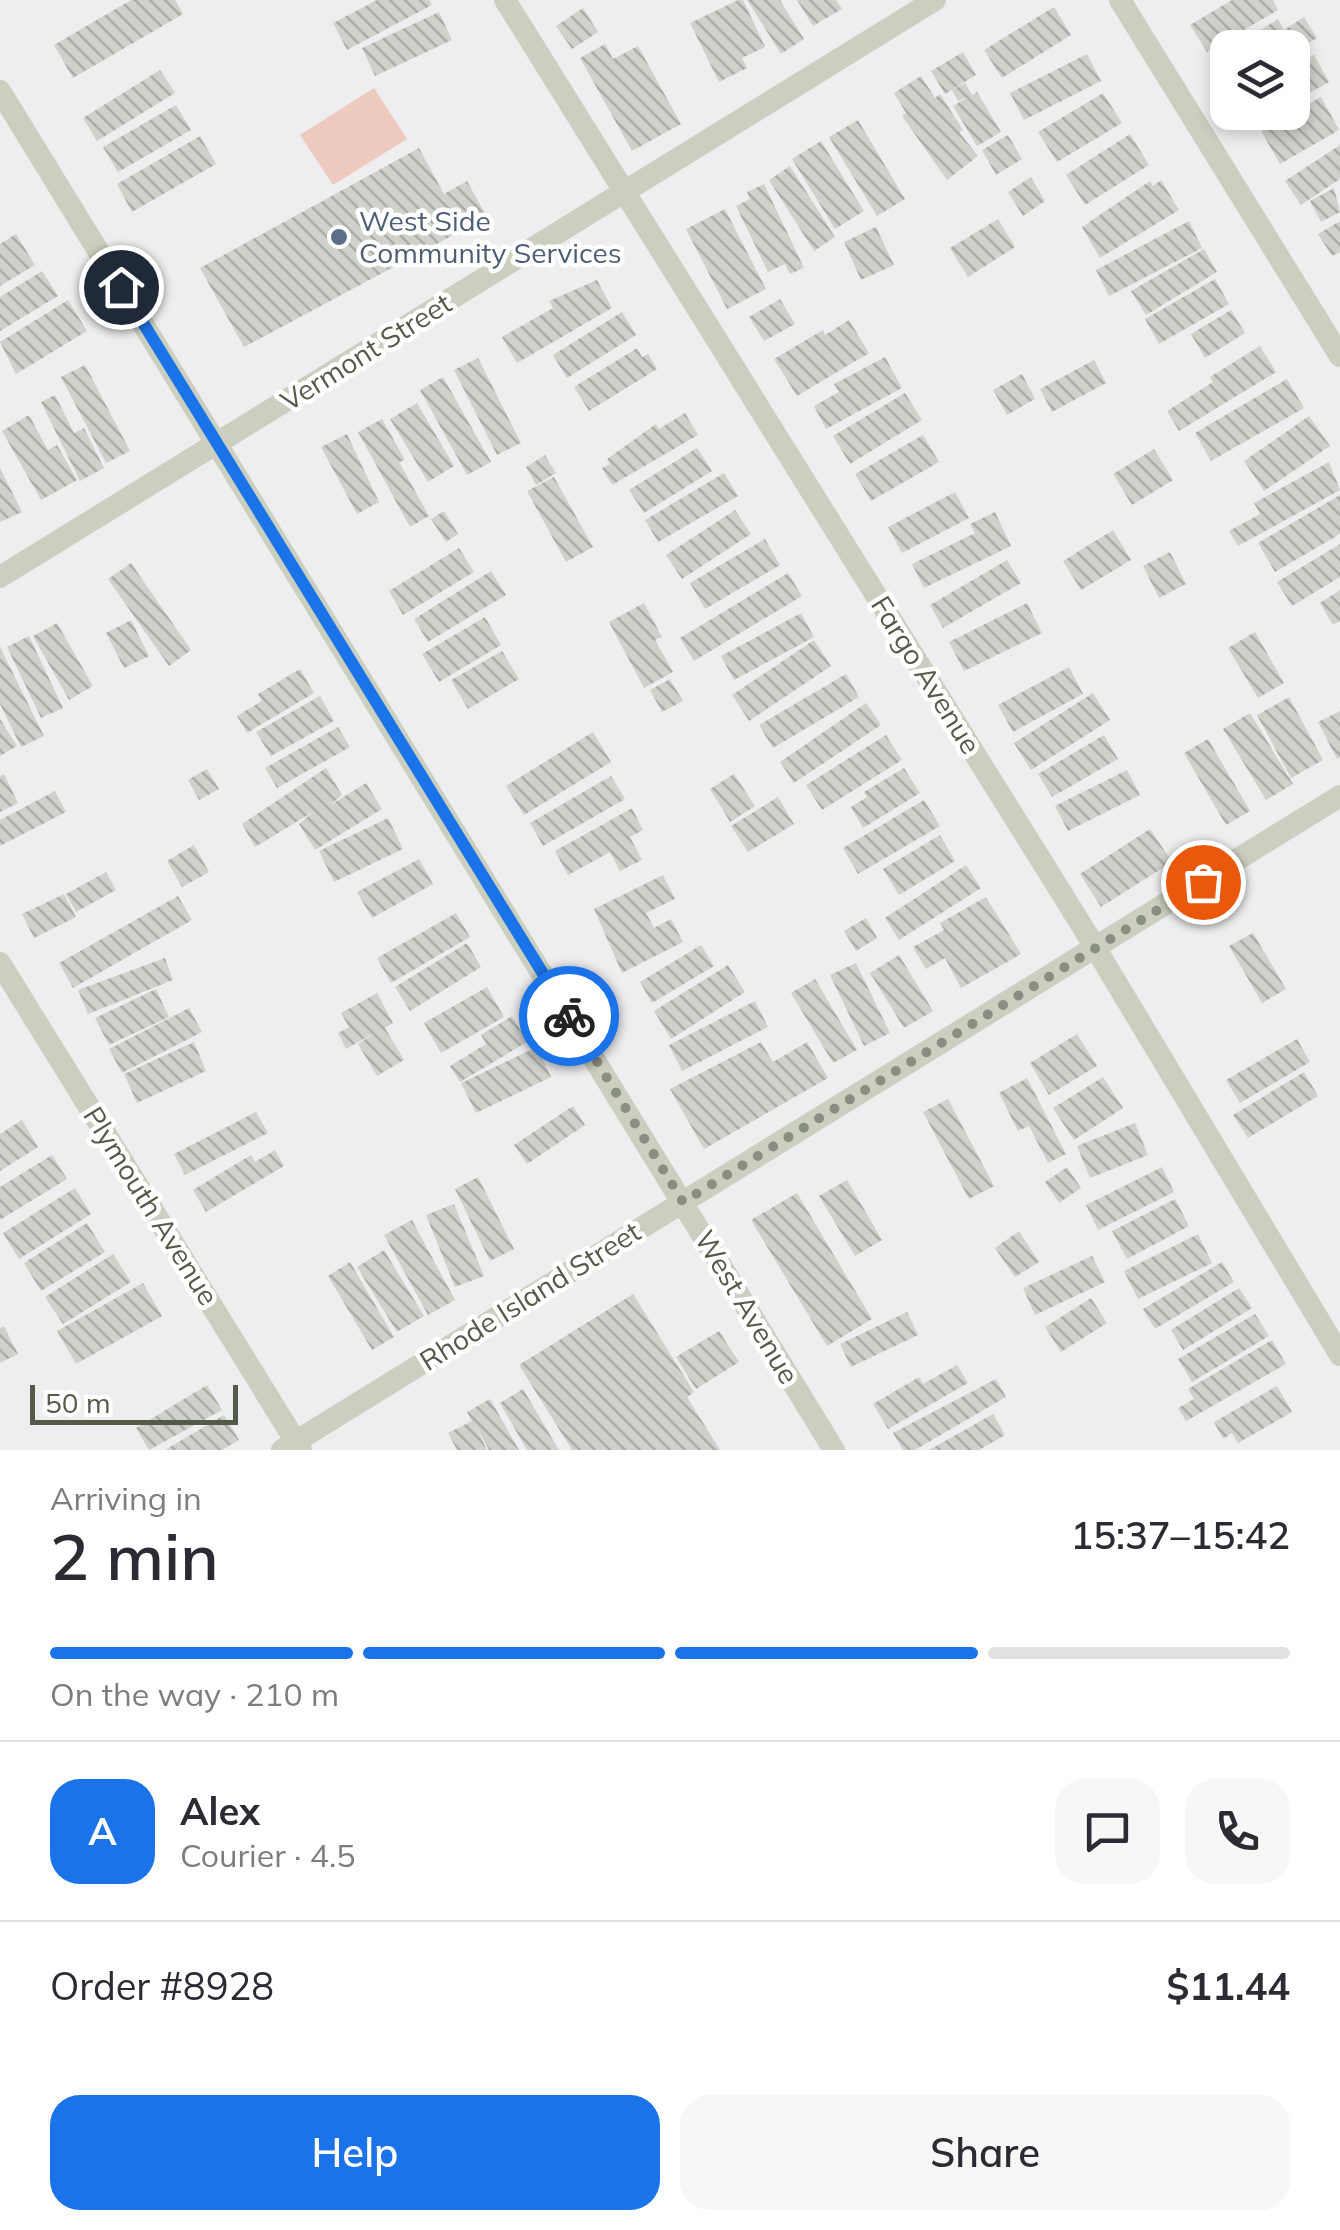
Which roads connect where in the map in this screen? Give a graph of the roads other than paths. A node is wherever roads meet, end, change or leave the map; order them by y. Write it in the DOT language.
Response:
graph roads {
  1 [pos="505,0"];
  2 [pos="935,0"];
  3 [pos="1120,0"];
  4 [pos="0,91"];
  5 [pos="626,190"];
  6 [pos="1340,356"];
  7 [pos="217,443"];
  8 [pos="0,577"];
  9 [pos="1340,796"];
  10 [pos="1096,949"];
  11 [pos="0,963"];
  12 [pos="683,1202"];
  13 [pos="1340,1354"];
  14 [pos="293,1447"];
  15 [pos="834,1450"];
  1 -- 5 [label="street, Fargo Avenue"];
  2 -- 5 [label="street, Vermont Street"];
  3 -- 6 [label="street"];
  4 -- 7 [label="street, West Avenue"];
  5 -- 7 [label="street, Vermont Street"];
  5 -- 10 [label="street, Fargo Avenue"];
  7 -- 8 [label="street, Vermont Street"];
  7 -- 12 [label="street, West Avenue"];
  9 -- 10 [label="street, Rhode Island Street"];
  10 -- 12 [label="street, Rhode Island Street"];
  10 -- 13 [label="street, Fargo Avenue"];
  11 -- 14 [label="street, Plymouth Avenue"];
  12 -- 14 [label="street, Rhode Island Street"];
  12 -- 15 [label="street, West Avenue"];
}
